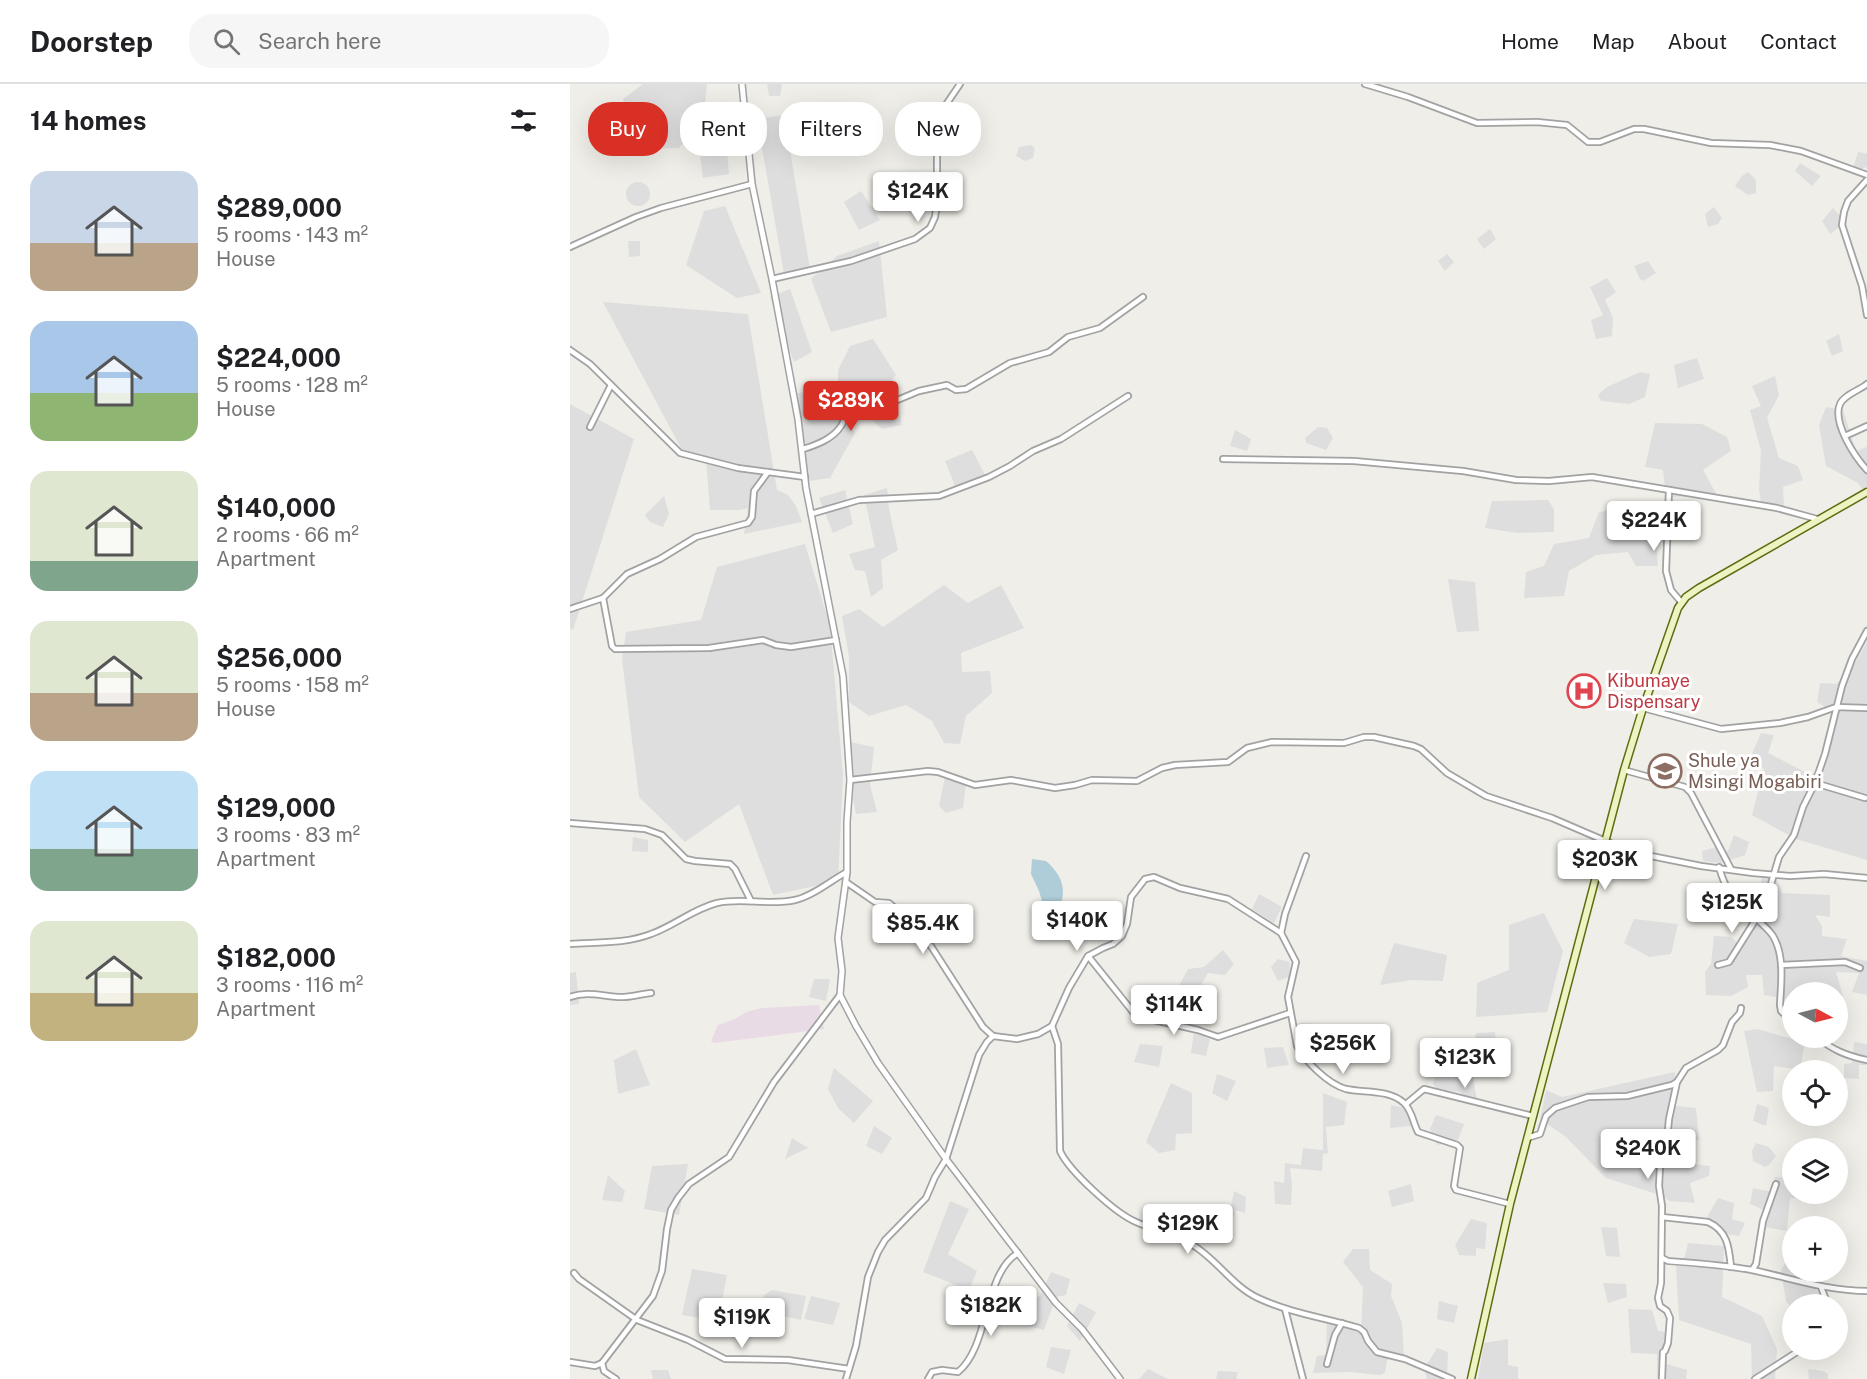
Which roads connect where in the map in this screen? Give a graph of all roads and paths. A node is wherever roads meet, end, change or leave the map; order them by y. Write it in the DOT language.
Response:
graph roads {
  1 [pos="742,84"];
  2 [pos="960,84"];
  3 [pos="1365,84"];
  4 [pos="1867,175"];
  5 [pos="1867,180"];
  6 [pos="752,184"];
  7 [pos="570,247"];
  8 [pos="772,279"];
  9 [pos="1143,297"];
  10 [pos="1867,315"];
  11 [pos="570,350"];
  12 [pos="1867,384"];
  13 [pos="611,385"];
  14 [pos="1128,396"];
  15 [pos="1867,426"];
  16 [pos="590,427"];
  17 [pos="1845,436"];
  18 [pos="803,449"];
  19 [pos="1223,459"];
  20 [pos="1867,470"];
  21 [pos="768,472"];
  22 [pos="805,477"];
  23 [pos="1669,490"];
  24 [pos="1867,492"];
  25 [pos="811,514"];
  26 [pos="1818,519"];
  27 [pos="603,598"];
  28 [pos="1682,603"];
  29 [pos="570,609"];
  30 [pos="1867,631"];
  31 [pos="836,640"];
  32 [pos="1836,707"];
  33 [pos="1643,708"];
  34 [pos="1867,708"];
  35 [pos="1624,770"];
  36 [pos="850,780"];
  37 [pos="1815,783"];
  38 [pos="1865,798"];
  39 [pos="570,823"];
  40 [pos="1605,842"];
  41 [pos="1306,856"];
  42 [pos="1719,867"];
  43 [pos="1731,869"];
  44 [pos="847,872"];
  45 [pos="1774,874"];
  46 [pos="1867,878"];
  47 [pos="846,882"];
  48 [pos="751,901"];
  49 [pos="1756,919"];
  50 [pos="1281,933"];
  51 [pos="570,944"];
  52 [pos="1088,956"];
  53 [pos="1781,965"];
  54 [pos="1718,966"];
  55 [pos="1860,968"];
  56 [pos="651,993"];
  57 [pos="840,995"];
  58 [pos="570,997"];
  59 [pos="1741,1008"];
  60 [pos="1782,1012"];
  61 [pos="1290,1013"];
  62 [pos="1052,1026"];
  63 [pos="993,1036"];
  64 [pos="1830,1048"];
  65 [pos="1867,1060"];
  66 [pos="1677,1082"];
  67 [pos="1406,1104"];
  68 [pos="1533,1116"];
  69 [pos="1527,1138"];
  70 [pos="946,1159"];
  71 [pos="1776,1184"];
  72 [pos="1510,1204"];
  73 [pos="1662,1217"];
  74 [pos="1018,1253"];
  75 [pos="1662,1258"];
  76 [pos="1731,1267"];
  77 [pos="1752,1270"];
  78 [pos="574,1273"];
  79 [pos="1821,1287"];
  80 [pos="1867,1291"];
  81 [pos="1824,1294"];
  82 [pos="1285,1309"];
  83 [pos="637,1320"];
  84 [pos="1342,1323"];
  85 [pos="1784,1360"];
  86 [pos="570,1362"];
  87 [pos="602,1363"];
  88 [pos="1328,1364"];
  89 [pos="849,1369"];
  90 [pos="616,1379"];
  91 [pos="846,1379"];
  92 [pos="928,1379"];
  93 [pos="1120,1379"];
  94 [pos="1303,1379"];
  95 [pos="1452,1379"];
  96 [pos="1471,1379"];
  97 [pos="1662,1379"];
  98 [pos="1755,1379"];
  1 -- 6 [label="street"];
  2 -- 8 [label="street"];
  3 -- 4 [label="street"];
  5 -- 10 [label="street"];
  6 -- 7 [label="street"];
  6 -- 8 [label="street"];
  8 -- 18 [label="street"];
  9 -- 18 [label="street"];
  11 -- 13 [label="street"];
  12 -- 17 [label="street"];
  13 -- 16 [label="street"];
  13 -- 21 [label="street"];
  14 -- 25 [label="street"];
  15 -- 17 [label="street"];
  17 -- 20 [label="street"];
  18 -- 22 [label="street"];
  19 -- 23 [label="street"];
  21 -- 22 [label="street"];
  21 -- 27 [label="street"];
  22 -- 25 [label="street"];
  23 -- 26 [label="street"];
  23 -- 28 [label="street"];
  24 -- 26 [label="main road"];
  25 -- 31 [label="street"];
  26 -- 28 [label="main road"];
  27 -- 29 [label="street"];
  27 -- 31 [label="street"];
  28 -- 33 [label="main road"];
  30 -- 32 [label="street"];
  31 -- 36 [label="street"];
  32 -- 33 [label="street"];
  32 -- 34 [label="street"];
  32 -- 37 [label="street"];
  33 -- 35 [label="main road"];
  35 -- 40 [label="main road"];
  35 -- 43 [label="street"];
  36 -- 40 [label="street"];
  36 -- 44 [label="street"];
  37 -- 38 [label="street"];
  37 -- 45 [label="street"];
  39 -- 48 [label="street"];
  40 -- 42 [label="street"];
  40 -- 68 [label="main road"];
  41 -- 50 [label="street"];
  42 -- 43 [label="street"];
  42 -- 49 [label="street"];
  43 -- 45 [label="street"];
  44 -- 47 [label="street"];
  44 -- 48 [label="street"];
  45 -- 46 [label="street"];
  45 -- 49 [label="street"];
  47 -- 57 [label="street"];
  47 -- 63 [label="street"];
  48 -- 51 [label="street"];
  49 -- 53 [label="street"];
  49 -- 54 [label="street"];
  50 -- 52 [label="street"];
  50 -- 61 [label="street"];
  52 -- 61 [label="street"];
  52 -- 62 [label="street"];
  53 -- 55 [label="street"];
  53 -- 60 [label="street"];
  56 -- 58 [label="street"];
  57 -- 70 [label="street"];
  57 -- 83 [label="street"];
  59 -- 66 [label="street"];
  61 -- 67 [label="street"];
  62 -- 63 [label="street"];
  62 -- 82 [label="street"];
  63 -- 70 [label="street"];
  64 -- 65 [label="street"];
  66 -- 69 [label="street"];
  66 -- 73 [label="street"];
  67 -- 68 [label="street"];
  67 -- 72 [label="street"];
  68 -- 69 [label="main road"];
  69 -- 72 [label="main road"];
  70 -- 74 [label="street"];
  70 -- 89 [label="street"];
  71 -- 77 [label="street"];
  72 -- 96 [label="main road"];
  73 -- 75 [label="street"];
  73 -- 76 [label="street"];
  74 -- 92 [label="street"];
  74 -- 93 [label="street"];
  75 -- 76 [label="street"];
  75 -- 97 [label="street"];
  76 -- 77 [label="street"];
  77 -- 79 [label="street"];
  78 -- 83 [label="street"];
  79 -- 80 [label="street"];
  79 -- 81 [label="street"];
  82 -- 84 [label="street"];
  82 -- 94 [label="street"];
  83 -- 87 [label="street"];
  83 -- 89 [label="street"];
  84 -- 88 [label="street"];
  84 -- 95 [label="street"];
  85 -- 98 [label="street"];
  86 -- 87 [label="street"];
  87 -- 90 [label="street"];
  89 -- 91 [label="street"];
}
